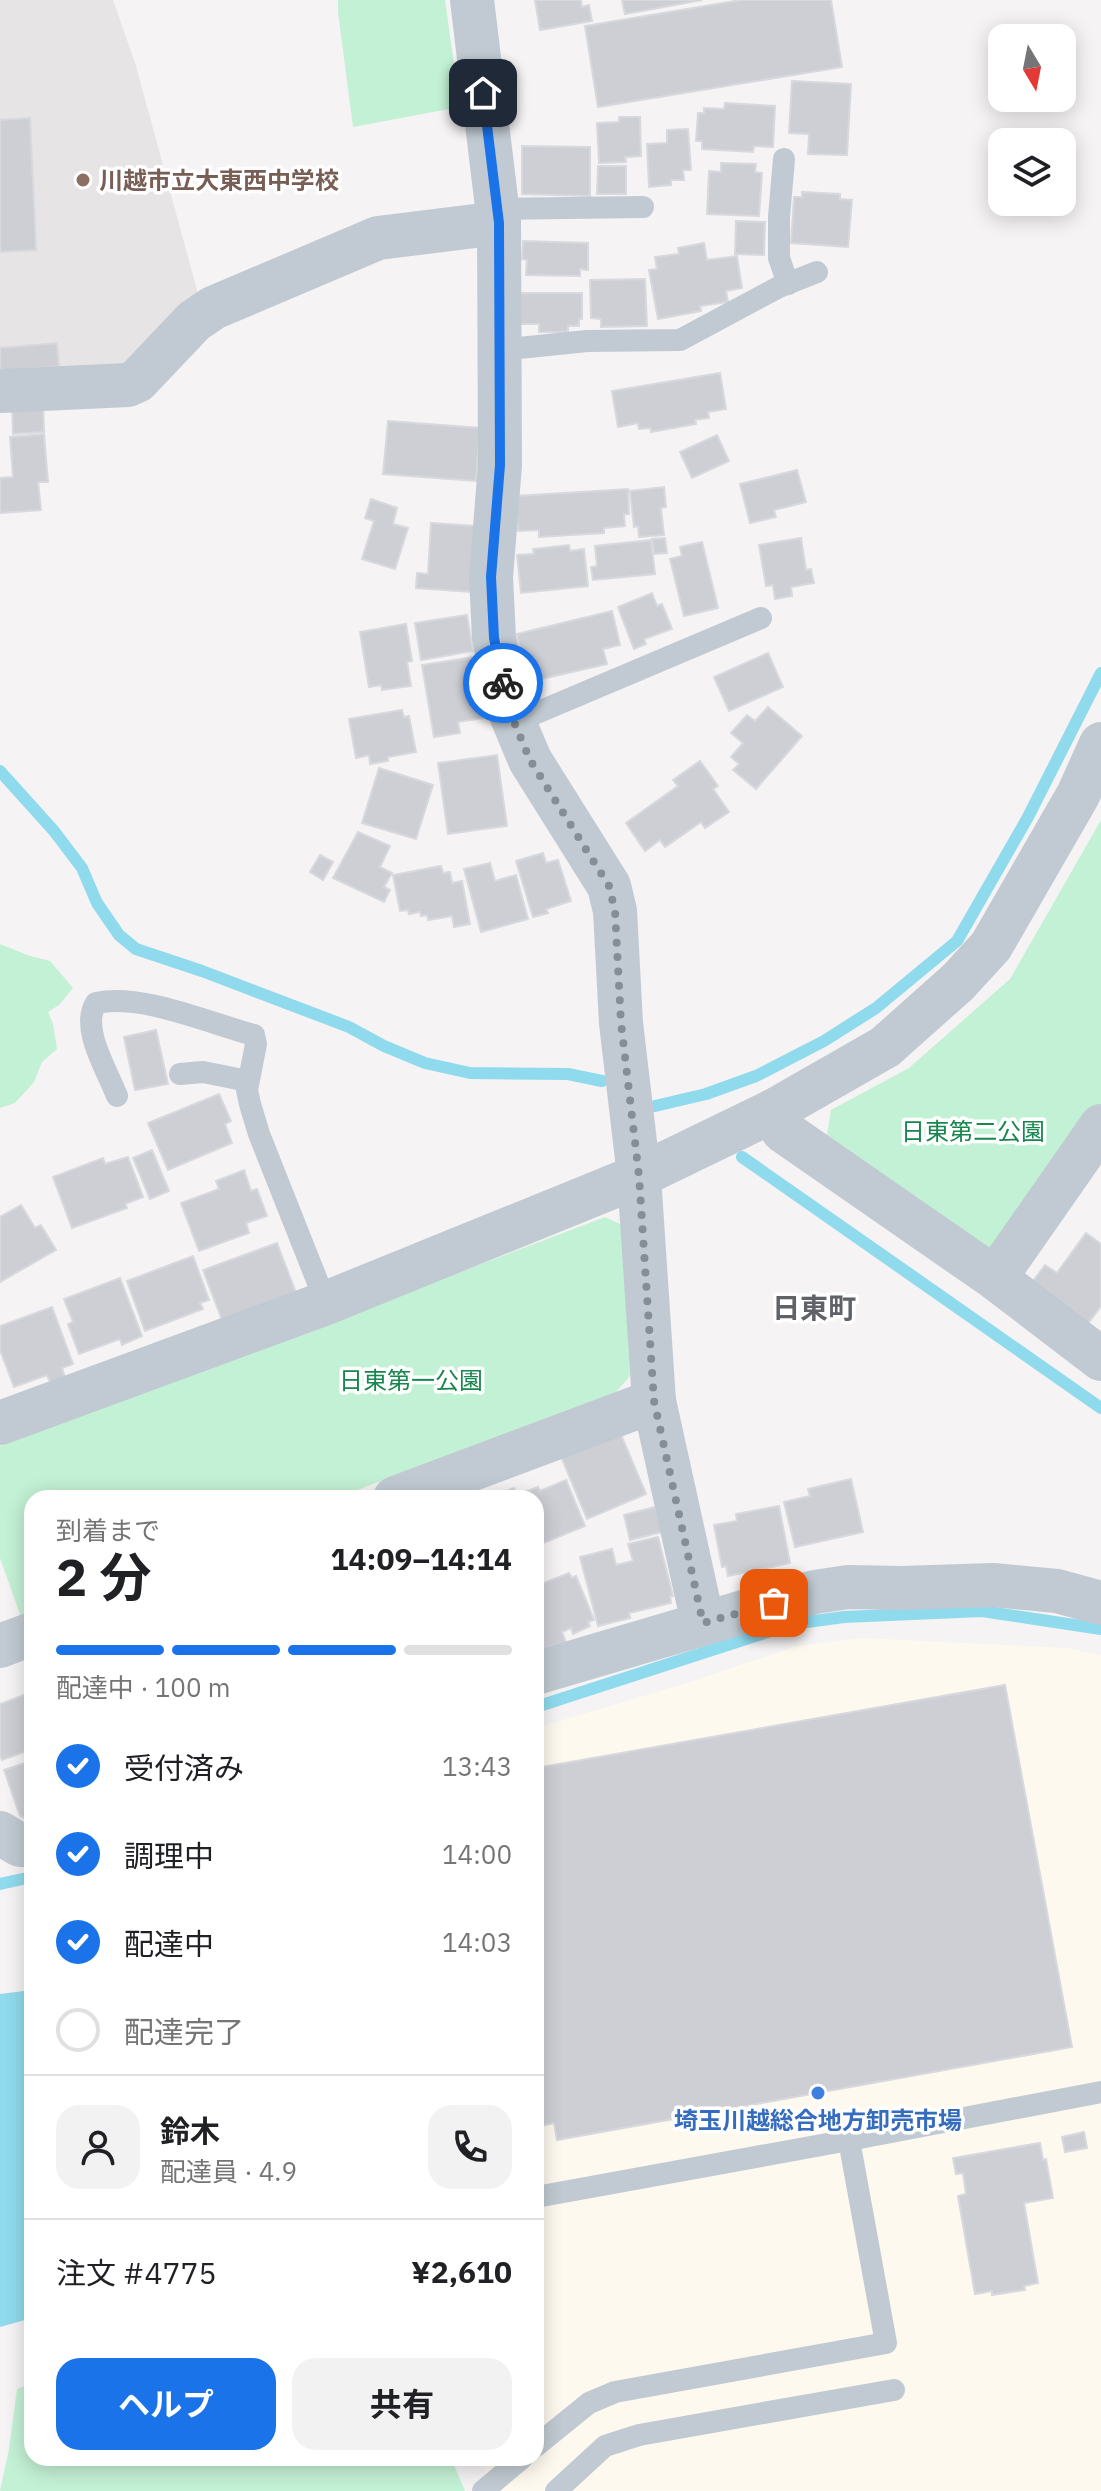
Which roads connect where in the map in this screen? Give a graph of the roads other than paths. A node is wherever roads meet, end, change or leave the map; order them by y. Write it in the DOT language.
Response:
graph roads {
  1 [pos="472,0"];
  2 [pos="784,159"];
  3 [pos="643,207"];
  4 [pos="498,216"];
  5 [pos="817,272"];
  6 [pos="788,284"];
  7 [pos="500,350"];
  8 [pos="0,391"];
  9 [pos="761,618"];
  10 [pos="515,722"];
  11 [pos="1101,744"];
  12 [pos="180,1074"];
  13 [pos="248,1081"];
  14 [pos="117,1096"];
  15 [pos="773,1111"];
  16 [pos="1101,1126"];
  17 [pos="639,1176"];
  18 [pos="995,1278"];
  19 [pos="326,1303"];
  20 [pos="1101,1359"];
  21 [pos="654,1401"];
  22 [pos="1,1419"];
  23 [pos="416,1490"];
  24 [pos="1101,1603"];
  25 [pos="703,1623"];
  26 [pos="24,1637"];
  27 [pos="0,1646"];
  28 [pos="544,1671"];
  29 [pos="0,1833"];
  30 [pos="24,1845"];
  31 [pos="1101,2092"];
  32 [pos="849,2140"];
  33 [pos="544,2196"];
  34 [pos="894,2390"];
  35 [pos="544,2440"];
  36 [pos="513,2466"];
  37 [pos="483,2491"];
  38 [pos="556,2491"];
  1 -- 4 [label="street"];
  2 -- 6 [label="lane"];
  3 -- 4 [label="lane"];
  4 -- 7 [label="street"];
  4 -- 8 [label="street"];
  5 -- 6 [label="lane"];
  6 -- 7 [label="lane"];
  7 -- 10 [label="street"];
  9 -- 10 [label="lane"];
  10 -- 17 [label="street"];
  11 -- 15 [label="street"];
  12 -- 13 [label="lane"];
  13 -- 14 [label="lane"];
  13 -- 19 [label="lane"];
  15 -- 17 [label="street"];
  15 -- 18 [label="street"];
  16 -- 18 [label="street"];
  17 -- 19 [label="street"];
  17 -- 21 [label="street"];
  18 -- 20 [label="street"];
  19 -- 22 [label="street"];
  21 -- 23 [label="street"];
  21 -- 25 [label="street"];
  24 -- 25 [label="street"];
  25 -- 28 [label="street"];
  26 -- 27 [label="street"];
  29 -- 30 [label="street"];
  31 -- 32 [label="lane"];
  32 -- 33 [label="lane"];
  32 -- 35 [label="lane"];
  34 -- 38 [label="lane"];
  36 -- 37 [label="lane"];
}
